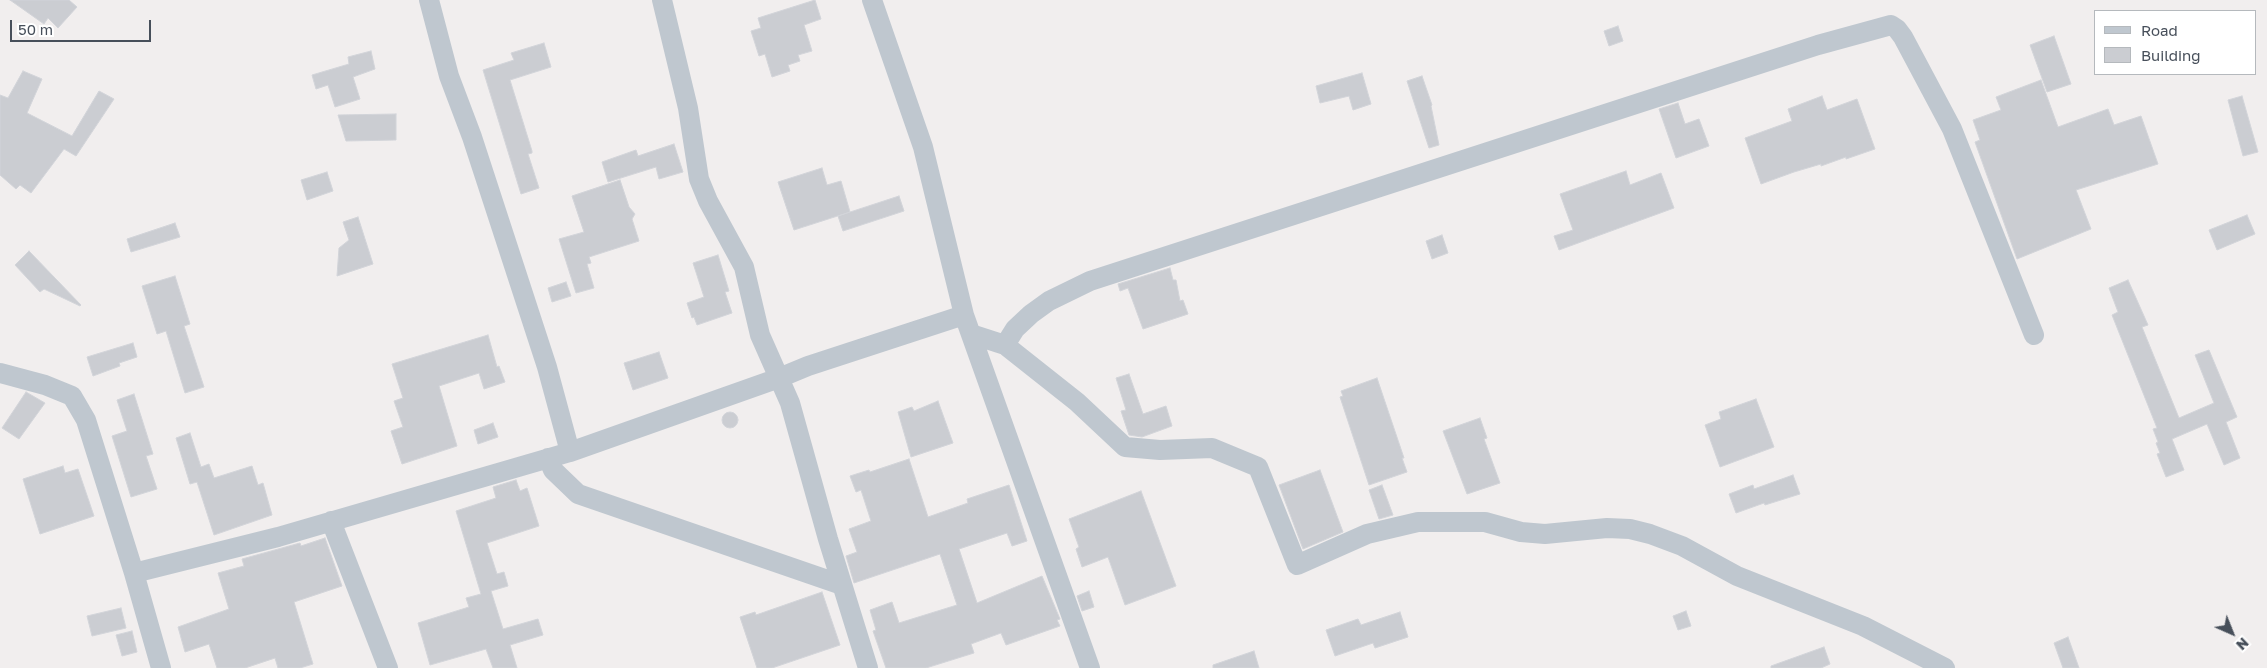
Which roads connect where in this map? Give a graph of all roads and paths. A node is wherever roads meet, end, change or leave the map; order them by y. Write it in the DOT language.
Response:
graph roads {
  1 [pos="429,0"];
  2 [pos="662,0"];
  3 [pos="872,0"];
  4 [pos="967,324"];
  5 [pos="2034,335"];
  6 [pos="1005,345"];
  7 [pos="0,373"];
  8 [pos="779,378"];
  9 [pos="570,452"];
  10 [pos="548,458"];
  11 [pos="331,521"];
  12 [pos="134,573"];
  13 [pos="842,585"];
  14 [pos="161,668"];
  15 [pos="388,668"];
  16 [pos="868,668"];
  17 [pos="1090,668"];
  18 [pos="1945,668"];
  1 -- 9 [label="street"];
  2 -- 8 [label="street"];
  3 -- 4 [label="street"];
  4 -- 6 [label="street"];
  4 -- 8 [label="street"];
  4 -- 17 [label="street"];
  5 -- 6 [label="street"];
  6 -- 18 [label="street"];
  7 -- 12 [label="street"];
  8 -- 9 [label="street"];
  8 -- 13 [label="street"];
  9 -- 10 [label="street"];
  10 -- 11 [label="street"];
  10 -- 13 [label="street"];
  11 -- 12 [label="street"];
  11 -- 15 [label="street"];
  12 -- 14 [label="street"];
  13 -- 16 [label="street"];
}
